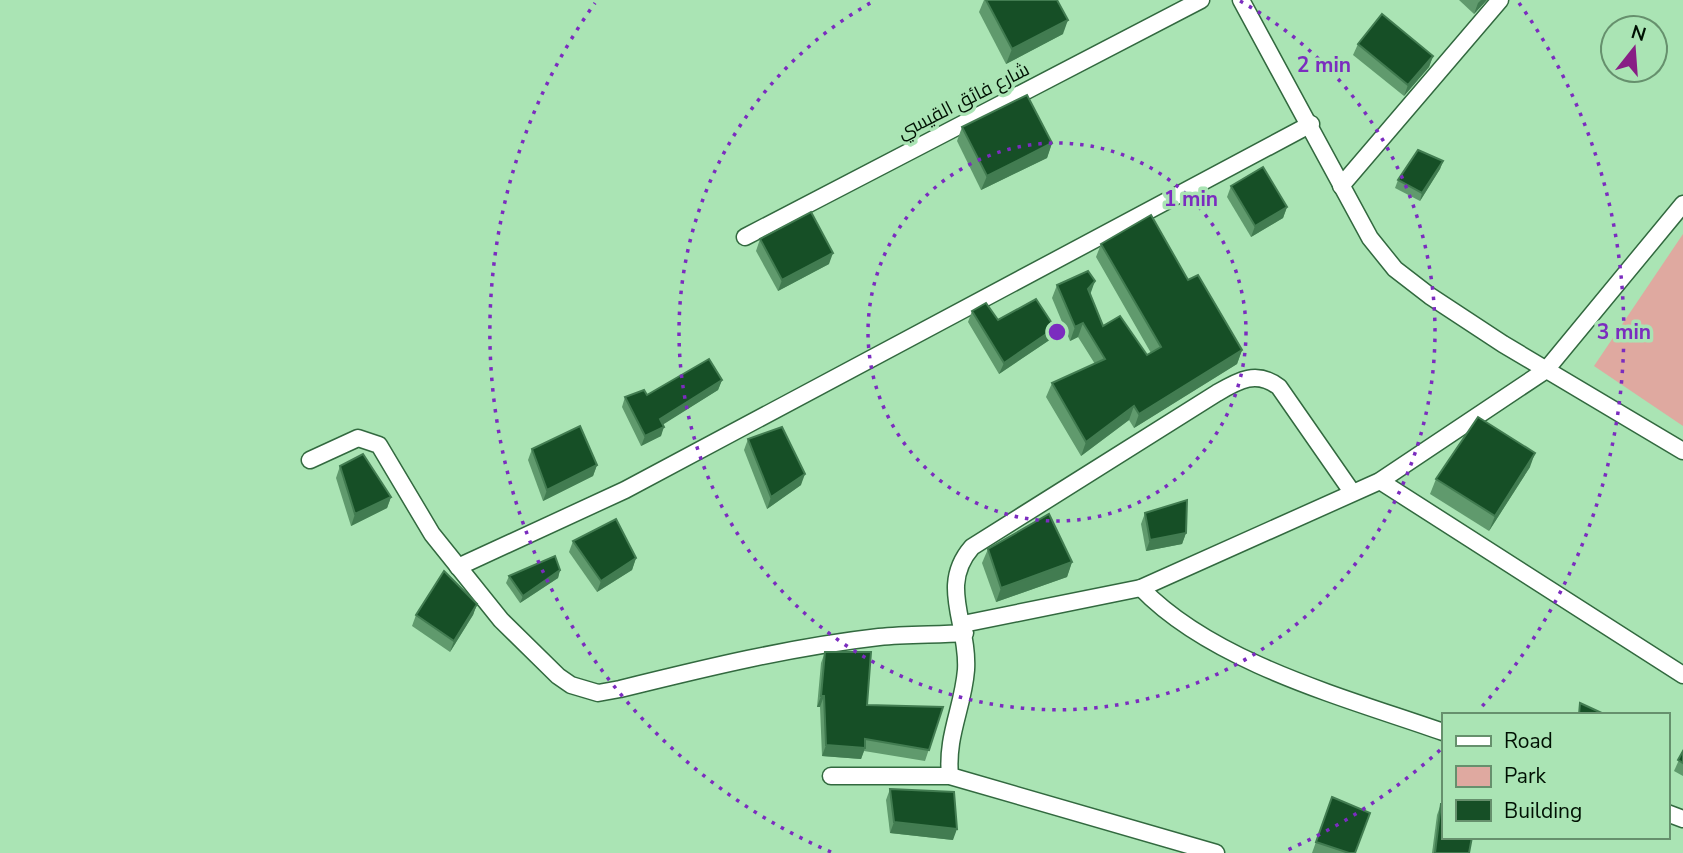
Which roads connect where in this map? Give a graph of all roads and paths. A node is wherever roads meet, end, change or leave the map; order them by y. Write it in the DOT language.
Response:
graph roads {
  1 [pos="1201,0"];
  2 [pos="1241,0"];
  3 [pos="1500,0"];
  4 [pos="1311,124"];
  5 [pos="1341,186"];
  6 [pos="1683,204"];
  7 [pos="746,237"];
  8 [pos="1546,370"];
  9 [pos="1683,451"];
  10 [pos="310,460"];
  11 [pos="1380,481"];
  12 [pos="1352,492"];
  13 [pos="458,567"];
  14 [pos="1141,588"];
  15 [pos="964,629"];
  16 [pos="1683,675"];
  17 [pos="1442,732"];
  18 [pos="831,776"];
  19 [pos="950,776"];
  20 [pos="1216,853"];
  1 -- 7 [label="street, شارع فائق القيسي"];
  2 -- 4 [label="street"];
  3 -- 5 [label="street"];
  4 -- 5 [label="street"];
  4 -- 13 [label="street"];
  5 -- 8 [label="street"];
  6 -- 8 [label="street"];
  8 -- 9 [label="street"];
  8 -- 11 [label="street"];
  10 -- 13 [label="street"];
  11 -- 12 [label="street"];
  11 -- 16 [label="street"];
  12 -- 14 [label="street"];
  12 -- 15 [label="street"];
  13 -- 15 [label="street"];
  14 -- 15 [label="street"];
  14 -- 17 [label="street"];
  15 -- 19 [label="street"];
  18 -- 19 [label="street"];
  19 -- 20 [label="street"];
}
